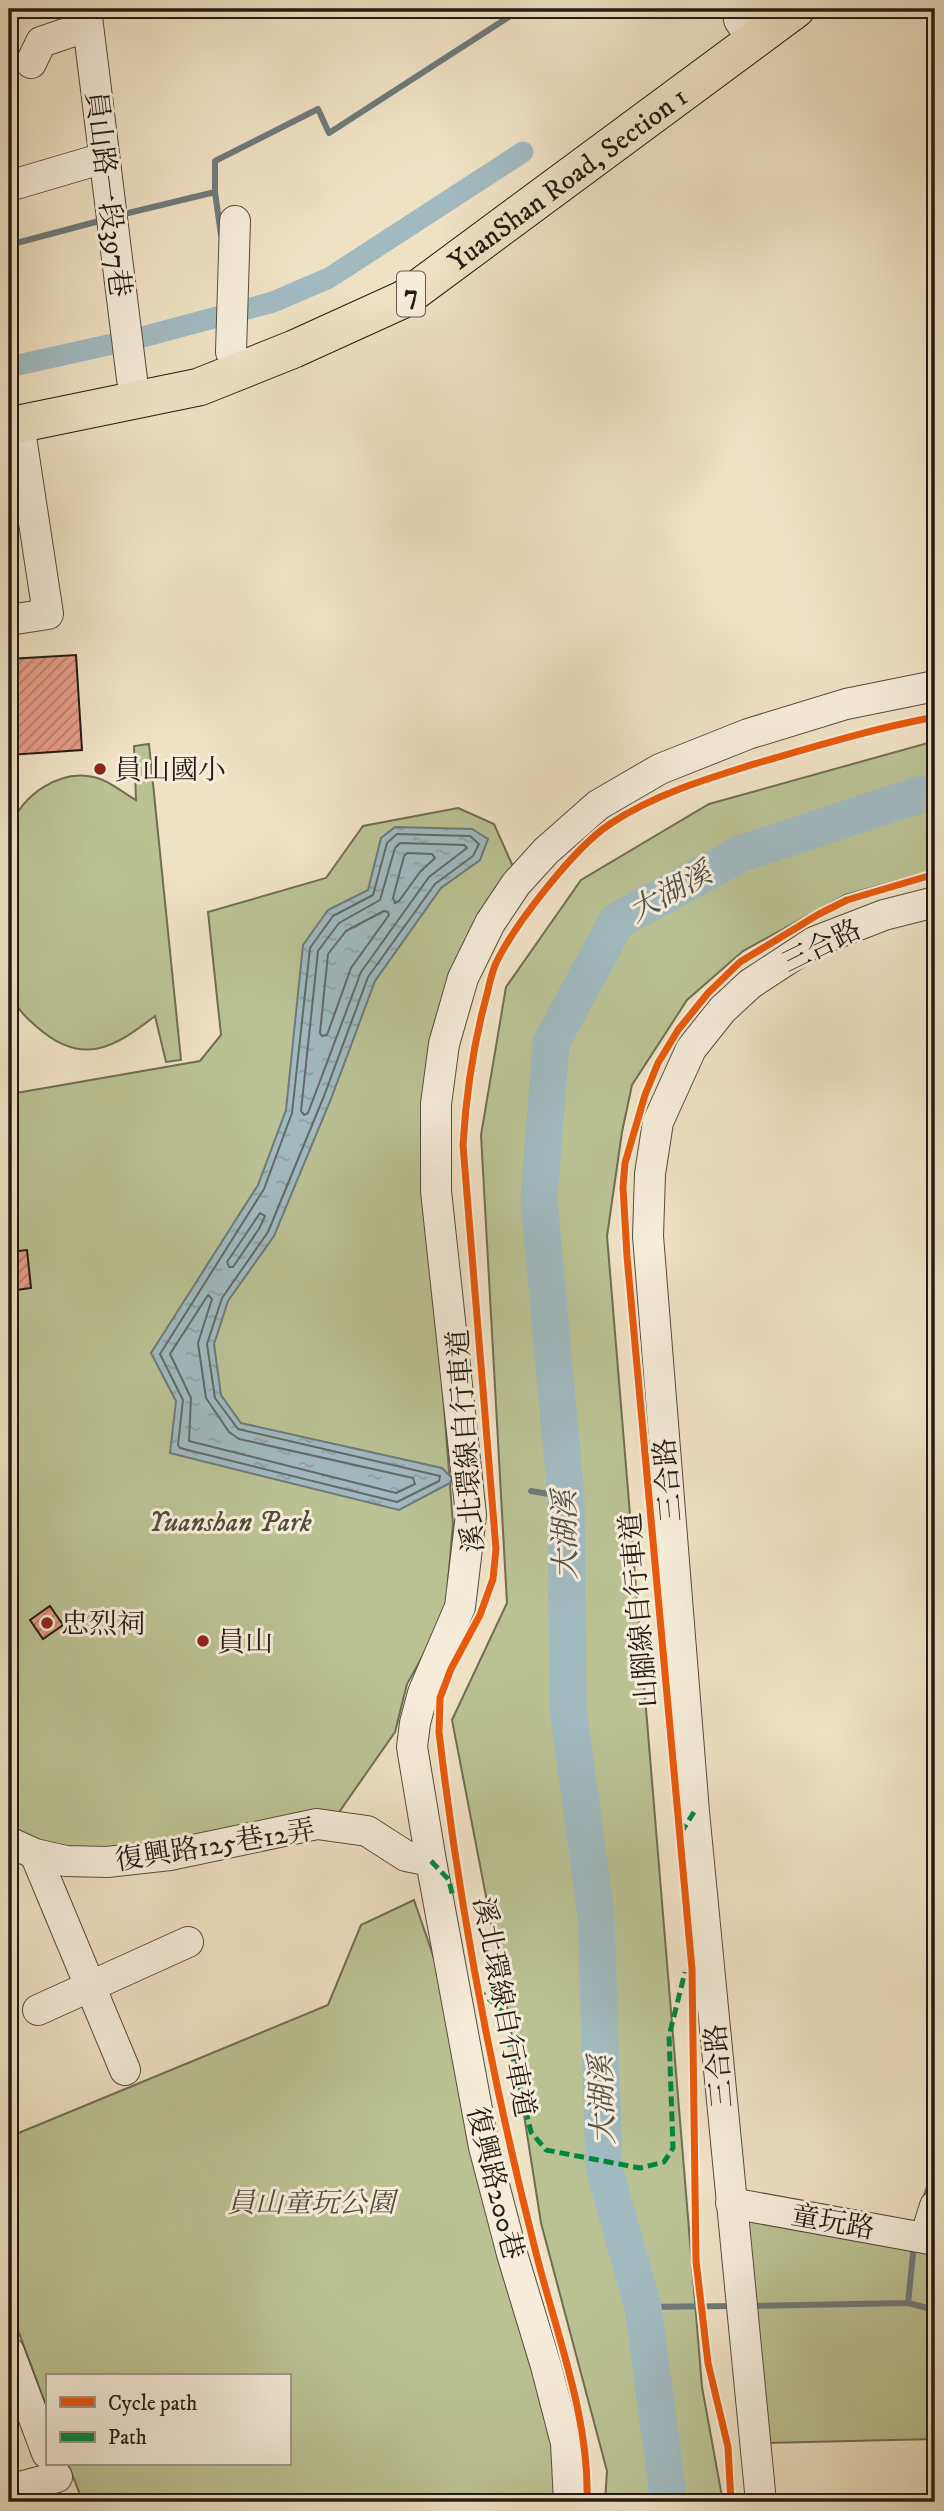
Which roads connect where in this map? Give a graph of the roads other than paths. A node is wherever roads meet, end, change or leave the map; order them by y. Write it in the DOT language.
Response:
graph roads {
  1 [pos="796,9"];
  2 [pos="87,17"];
  3 [pos="746,20"];
  4 [pos="31,63"];
  5 [pos="104,158"];
  6 [pos="9,186"];
  7 [pos="235,221"];
  8 [pos="232,352"];
  9 [pos="132,379"];
  10 [pos="12,418"];
  11 [pos="9,620"];
  12 [pos="935,686"];
  13 [pos="935,902"];
  14 [pos="22,1848"];
  15 [pos="430,1861"];
  16 [pos="188,1942"];
  17 [pos="90,1986"];
  18 [pos="38,2010"];
  19 [pos="124,2070"];
  20 [pos="731,2203"];
  21 [pos="935,2206"];
  22 [pos="930,2239"];
  23 [pos="9,2352"];
  24 [pos="46,2449"];
  25 [pos="57,2478"];
  26 [pos="9,2490"];
  27 [pos="569,2502"];
  28 [pos="761,2502"];
  1 -- 3 [label="main road, YuanShan Road, Section 1 / 7"];
  2 -- 4 [label="street"];
  2 -- 5 [label="street, 員山路一段397巷"];
  3 -- 8 [label="main road, YuanShan Road, Section 1 / 7"];
  3 -- 10 [label="main road, YuanShan Road, Section 1 / 7"];
  5 -- 6 [label="street"];
  5 -- 9 [label="street, 員山路一段397巷"];
  7 -- 8 [label="street"];
  8 -- 9 [label="main road, YuanShan Road, Section 1 / 7"];
  9 -- 10 [label="main road, YuanShan Road, Section 1 / 7"];
  10 -- 11 [label="street"];
  12 -- 15 [label="street, 復興路200巷"];
  13 -- 20 [label="street, 三合路"];
  14 -- 15 [label="street, 復興路125巷12弄"];
  14 -- 17 [label="street"];
  15 -- 27 [label="street, 復興路200巷"];
  16 -- 17 [label="street"];
  17 -- 18 [label="street"];
  17 -- 19 [label="street"];
  20 -- 22 [label="street, 童玩路"];
  20 -- 28 [label="street, 三合路"];
  21 -- 22 [label="street"];
  23 -- 24 [label="street"];
  25 -- 26 [label="street"];
}
